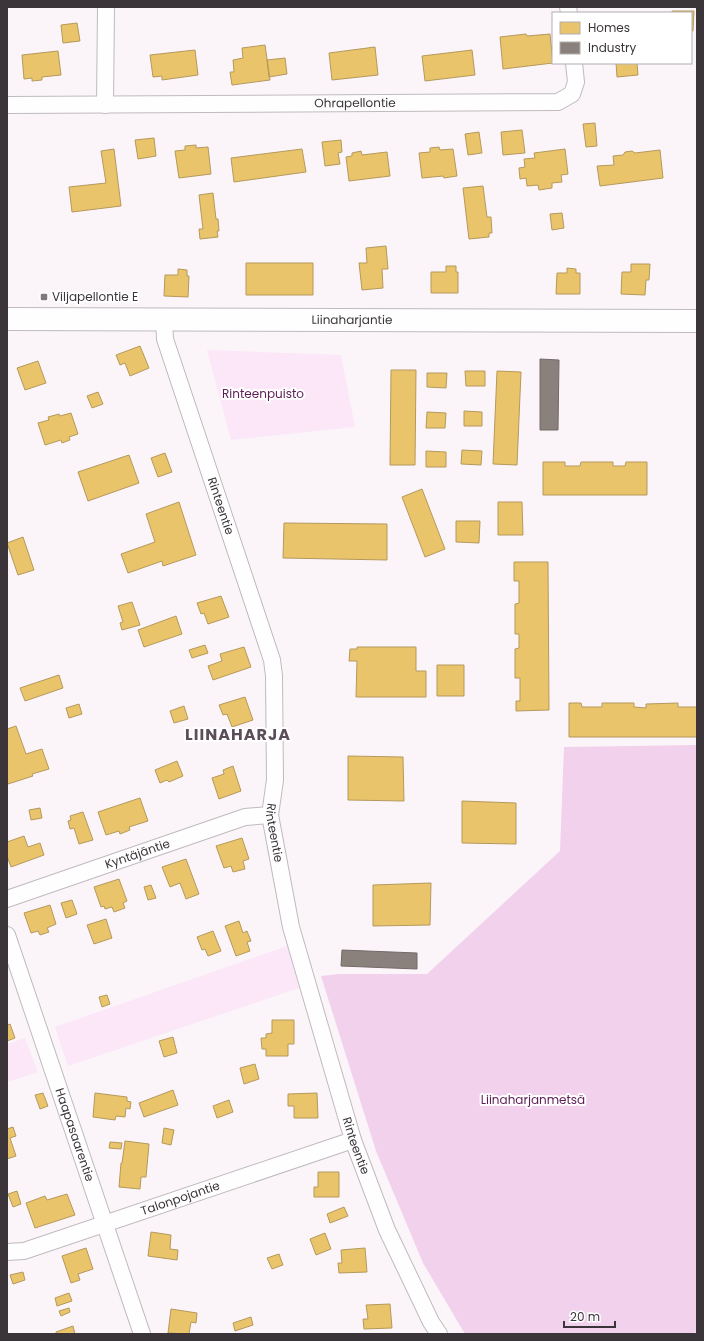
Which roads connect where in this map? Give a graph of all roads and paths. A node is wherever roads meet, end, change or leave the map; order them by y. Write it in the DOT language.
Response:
graph roads {
  1 [pos="106,7"];
  2 [pos="574,64"];
  3 [pos="7,105"];
  4 [pos="105,105"];
  5 [pos="7,319"];
  6 [pos="164,320"];
  7 [pos="697,322"];
  8 [pos="270,815"];
  9 [pos="7,899"];
  10 [pos="7,935"];
  11 [pos="353,1140"];
  12 [pos="105,1223"];
  13 [pos="7,1252"];
  14 [pos="142,1334"];
  15 [pos="439,1334"];
  1 -- 4 [label="street"];
  2 -- 4 [label="street, Ohrapellontie"];
  3 -- 4 [label="street, Ohrapellontie"];
  5 -- 6 [label="main road, Liinaharjantie"];
  6 -- 7 [label="main road, Liinaharjantie"];
  6 -- 8 [label="street, Rinteentie"];
  8 -- 9 [label="street, Kyntäjäntie"];
  8 -- 11 [label="street, Rinteentie"];
  10 -- 12 [label="street, Haapasaarentie"];
  11 -- 12 [label="street, Talonpojantie"];
  11 -- 15 [label="street, Rinteentie"];
  12 -- 13 [label="street, Talonpojantie"];
  12 -- 14 [label="street, Haapasaarentie"];
}
